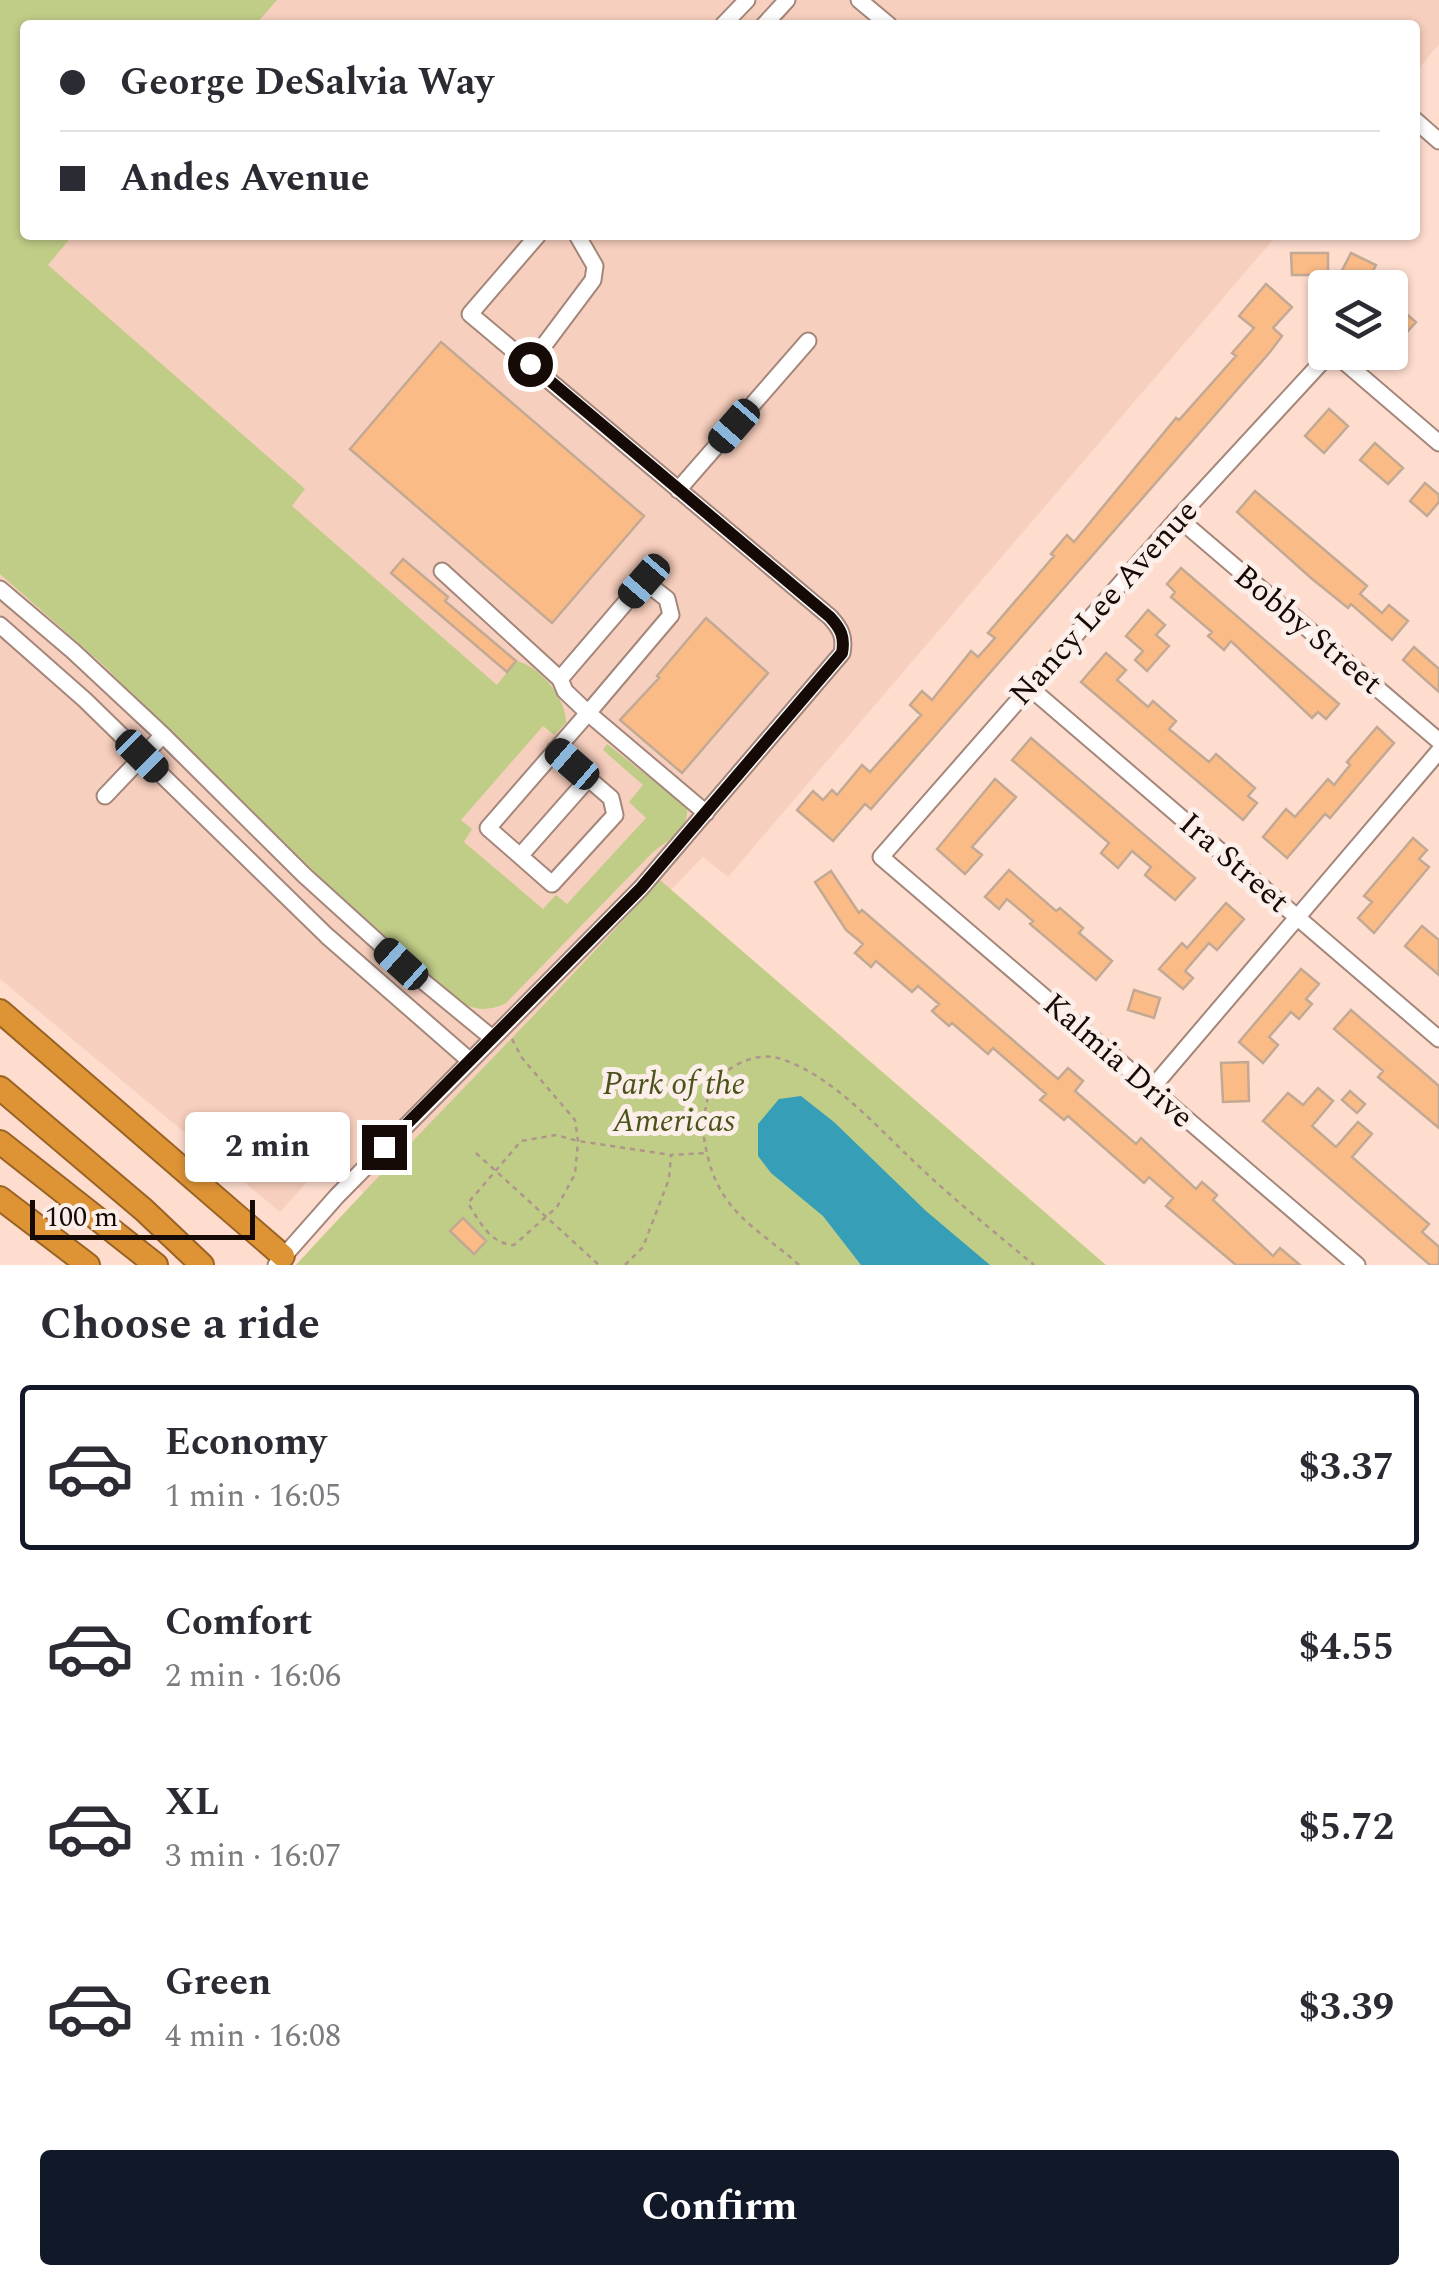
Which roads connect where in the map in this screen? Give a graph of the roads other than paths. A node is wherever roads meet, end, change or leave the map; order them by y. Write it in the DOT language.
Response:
graph roads {
  1 [pos="747,0"];
  2 [pos="788,0"];
  3 [pos="860,0"];
  4 [pos="728,20"];
  5 [pos="769,20"];
  6 [pos="883,20"];
  7 [pos="1439,116"];
  8 [pos="1427,131"];
  9 [pos="534,240"];
  10 [pos="580,240"];
  11 [pos="808,341"];
  12 [pos="530,364"];
  13 [pos="1315,370"];
  14 [pos="1353,370"];
  15 [pos="1439,443"];
  16 [pos="678,490"];
  17 [pos="1178,518"];
  18 [pos="442,572"];
  19 [pos="0,589"];
  20 [pos="0,625"];
  21 [pos="560,678"];
  22 [pos="1029,687"];
  23 [pos="588,713"];
  24 [pos="162,735"];
  25 [pos="1439,741"];
  26 [pos="555,750"];
  27 [pos="1439,751"];
  28 [pos="142,756"];
  29 [pos="588,779"];
  30 [pos="105,796"];
  31 [pos="706,813"];
  32 [pos="520,856"];
  33 [pos="880,857"];
  34 [pos="1298,919"];
  35 [pos="0,1011"];
  36 [pos="496,1032"];
  37 [pos="1439,1039"];
  38 [pos="469,1060"];
  39 [pos="0,1088"];
  40 [pos="1150,1090"];
  41 [pos="0,1142"];
  42 [pos="0,1198"];
  43 [pos="279,1261"];
  44 [pos="88,1265"];
  45 [pos="156,1265"];
  46 [pos="202,1265"];
  47 [pos="1357,1265"];
  1 -- 4 [label="street"];
  2 -- 5 [label="street"];
  3 -- 6 [label="street"];
  7 -- 8 [label="street"];
  9 -- 12 [label="street"];
  10 -- 12 [label="street"];
  11 -- 16 [label="street"];
  12 -- 16 [label="street"];
  13 -- 17 [label="street, Nancy Lee Avenue"];
  14 -- 15 [label="street"];
  16 -- 31 [label="street"];
  17 -- 22 [label="street, Nancy Lee Avenue"];
  17 -- 25 [label="street, Bobby Street"];
  18 -- 21 [label="street"];
  19 -- 24 [label="street"];
  20 -- 28 [label="street"];
  21 -- 23 [label="street"];
  21 -- 23 [label="street"];
  22 -- 33 [label="street, Nancy Lee Avenue"];
  22 -- 34 [label="street, Ira Street"];
  23 -- 26 [label="street"];
  23 -- 31 [label="street"];
  24 -- 28 [label="street"];
  24 -- 36 [label="street"];
  26 -- 29 [label="street"];
  26 -- 32 [label="street"];
  27 -- 34 [label="street"];
  28 -- 30 [label="street"];
  28 -- 38 [label="street"];
  29 -- 32 [label="street"];
  29 -- 32 [label="street"];
  31 -- 36 [label="street"];
  33 -- 40 [label="street, Kalmia Drive"];
  34 -- 37 [label="street, Ira Street"];
  34 -- 40 [label="street"];
  35 -- 43 [label="highway"];
  36 -- 38 [label="street"];
  38 -- 43 [label="street"];
  39 -- 46 [label="highway"];
  40 -- 47 [label="street, Kalmia Drive"];
  41 -- 45 [label="highway"];
  42 -- 44 [label="highway"];
}
